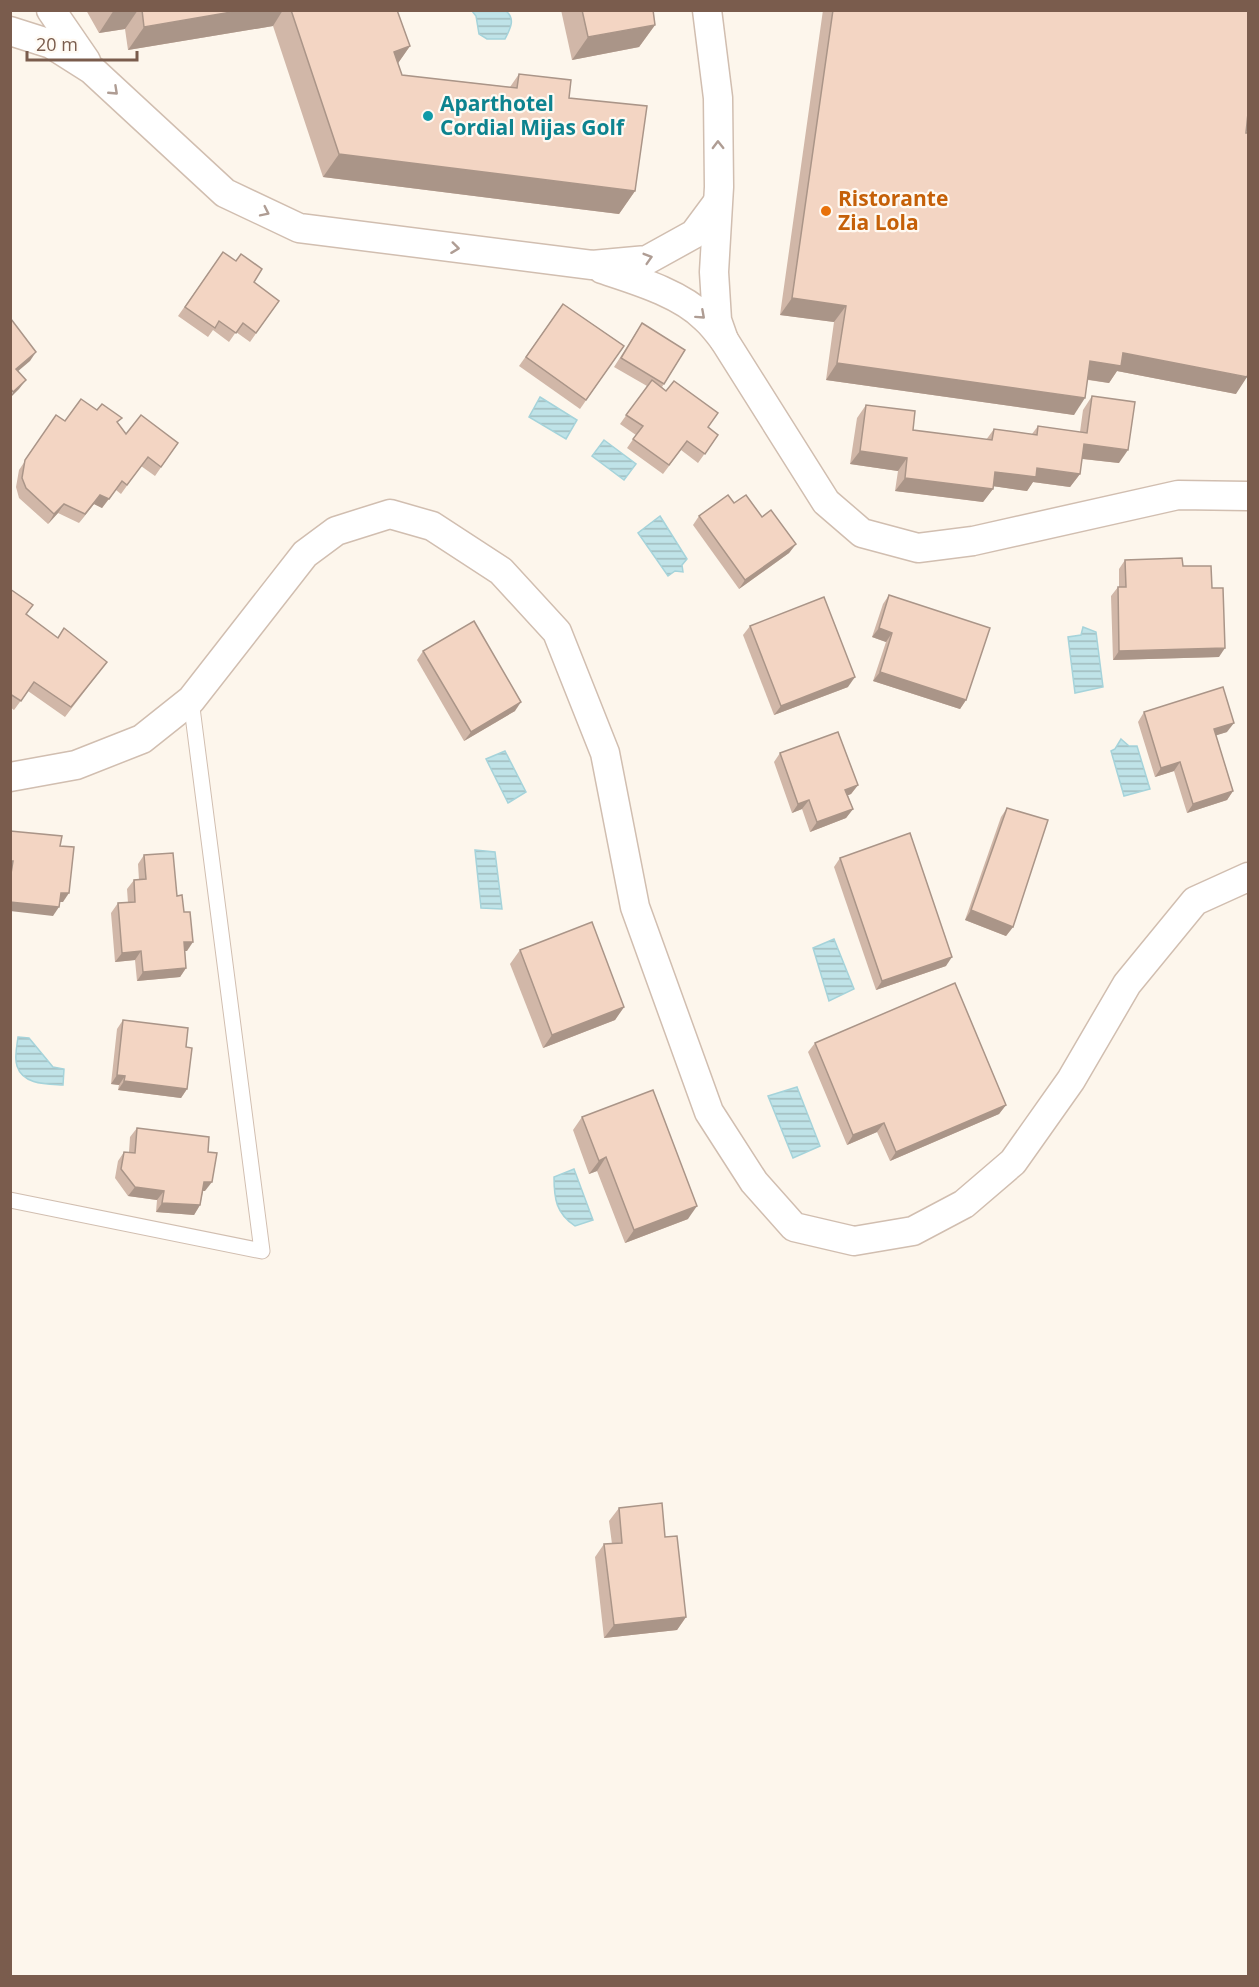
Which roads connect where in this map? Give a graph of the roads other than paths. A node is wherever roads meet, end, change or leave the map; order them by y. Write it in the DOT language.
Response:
graph roads {
  1 [pos="51,10"];
  2 [pos="707,10"];
  3 [pos="10,31"];
  4 [pos="92,70"];
  5 [pos="717,203"];
  6 [pos="592,265"];
  7 [pos="724,340"];
  8 [pos="1248,496"];
  9 [pos="191,700"];
  10 [pos="10,777"];
  11 [pos="1248,877"];
  12 [pos="10,1200"];
  1 -- 4 [label="street"];
  5 -- 2 [label="street, one-way"];
  3 -- 4 [label="street"];
  4 -- 6 [label="street, one-way"];
  6 -- 5 [label="street, one-way"];
  5 -- 7 [label="street"];
  6 -- 7 [label="street, one-way"];
  7 -- 8 [label="street"];
  9 -- 10 [label="street"];
  9 -- 11 [label="street"];
  9 -- 12 [label="lane"];
}
